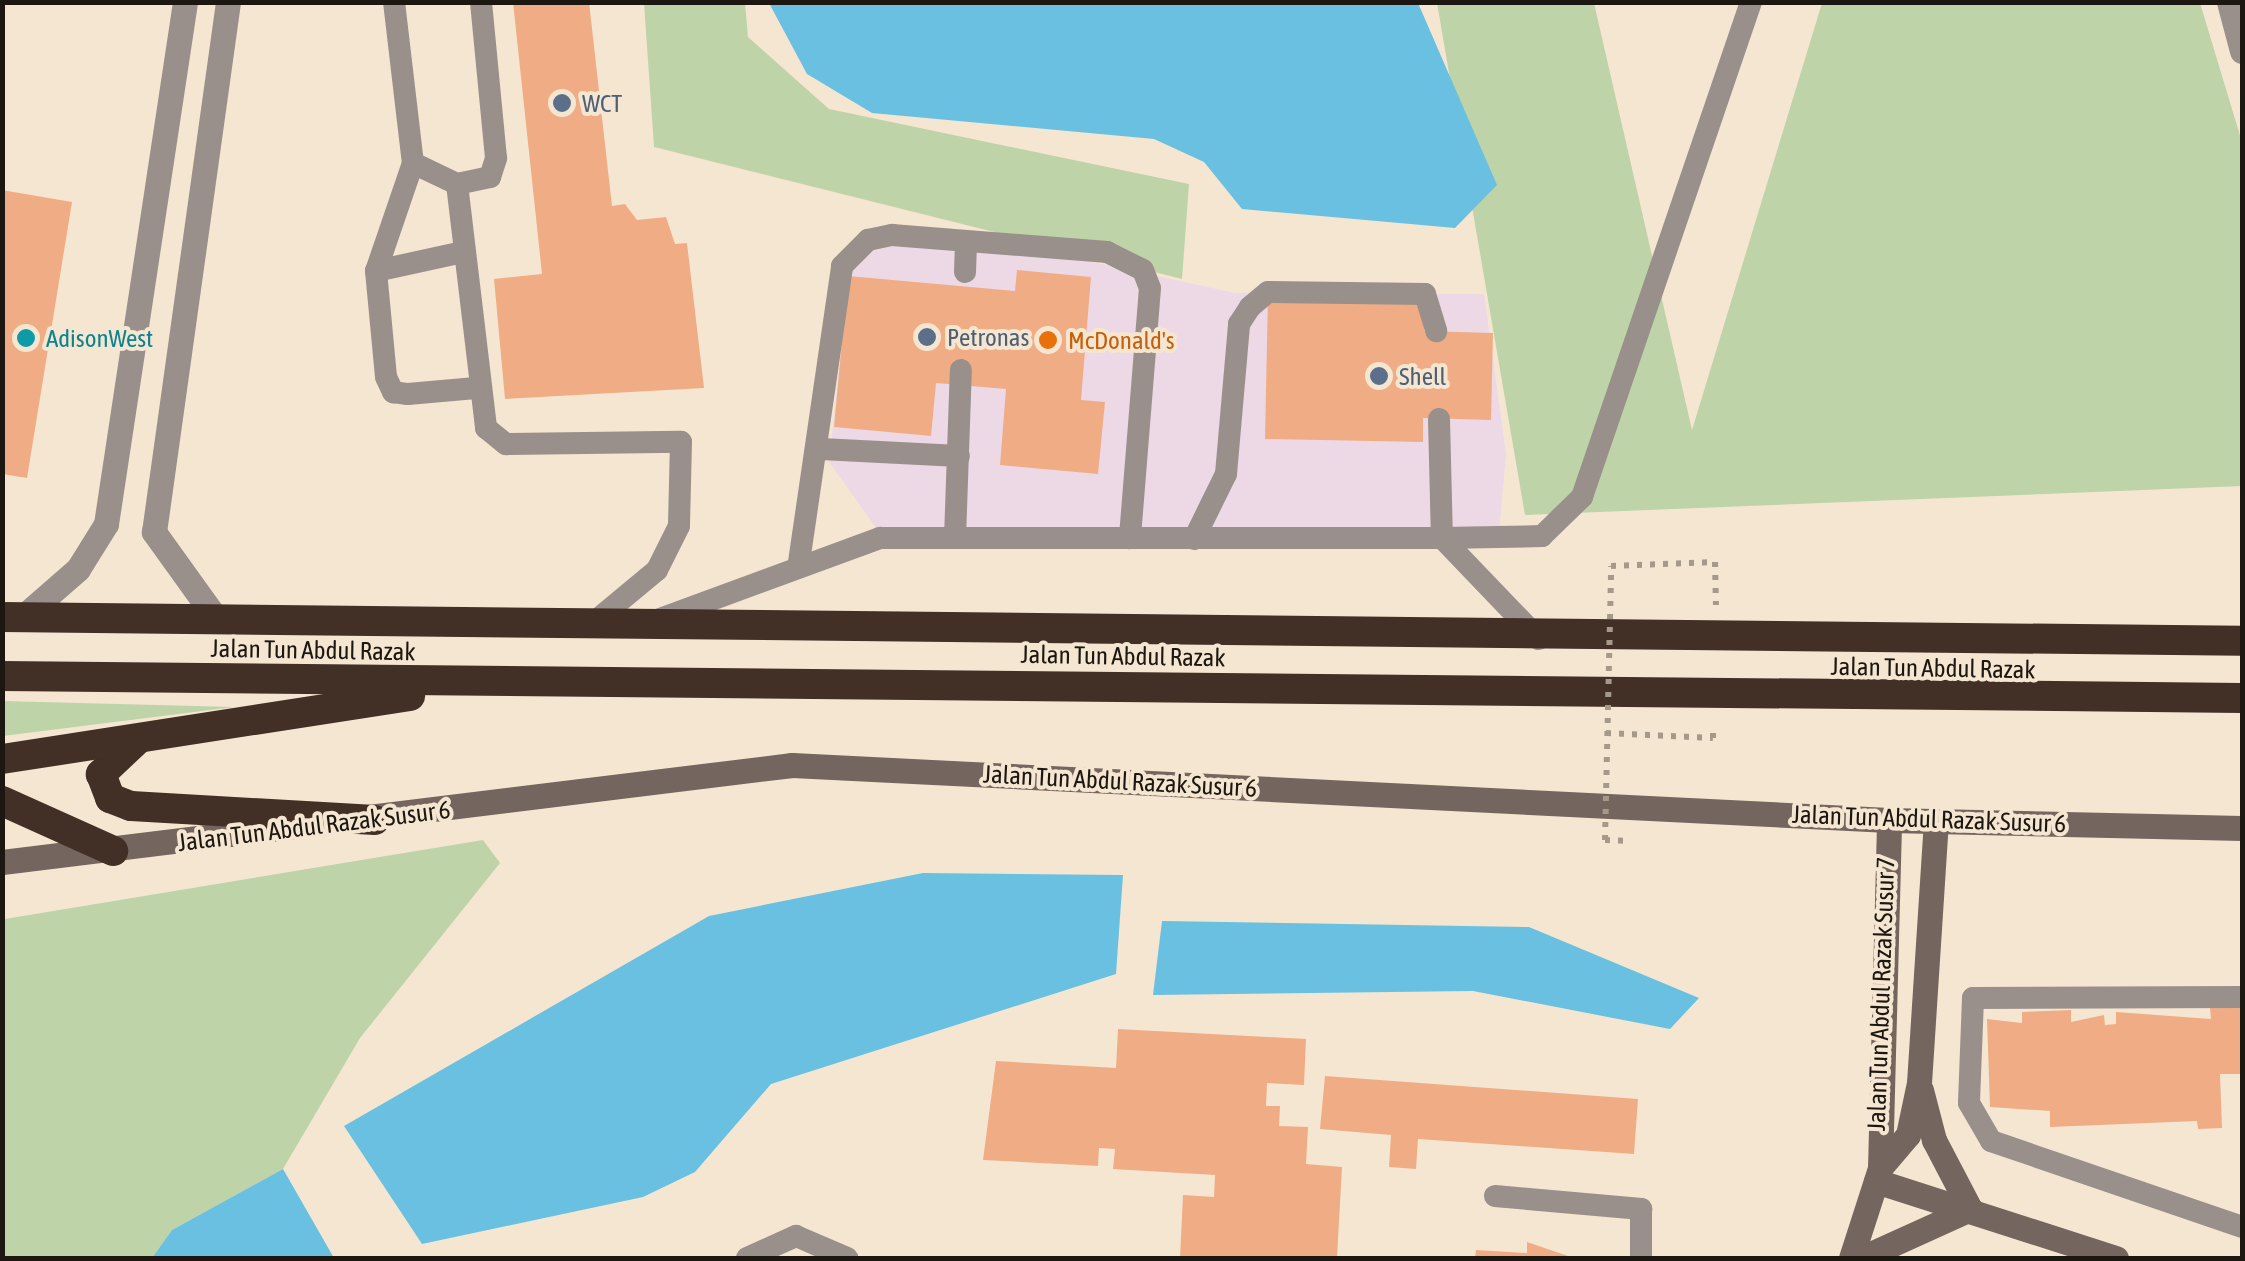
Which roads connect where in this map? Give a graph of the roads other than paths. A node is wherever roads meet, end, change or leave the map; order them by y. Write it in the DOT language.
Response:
graph roads {
  1 [pos="185,2"];
  2 [pos="228,2"];
  3 [pos="394,2"];
  4 [pos="481,2"];
  5 [pos="1752,2"];
  6 [pos="2229,2"];
  7 [pos="2242,51"];
  8 [pos="413,163"];
  9 [pos="457,184"];
  10 [pos="966,244"];
  11 [pos="463,252"];
  12 [pos="376,271"];
  13 [pos="966,272"];
  14 [pos="1436,332"];
  15 [pos="962,370"];
  16 [pos="476,388"];
  17 [pos="1439,418"];
  18 [pos="821,449"];
  19 [pos="958,456"];
  20 [pos="955,538"];
  21 [pos="1130,538"];
  22 [pos="1442,538"];
  23 [pos="1194,539"];
  24 [pos="800,562"];
  25 [pos="215,617"];
  26 [pos="13,618"];
  27 [pos="598,619"];
  28 [pos="657,620"];
  29 [pos="1540,639"];
  30 [pos="2242,642"];
  31 [pos="2,676"];
  32 [pos="496,682"];
  33 [pos="2242,698"];
  34 [pos="144,736"];
  35 [pos="2,759"];
  36 [pos="2,801"];
  37 [pos="375,820"];
  38 [pos="1889,820"];
  39 [pos="1936,821"];
  40 [pos="2242,828"];
  41 [pos="112,850"];
  42 [pos="2,862"];
  43 [pos="2242,997"];
  44 [pos="1919,1083"];
  45 [pos="1878,1174"];
  46 [pos="1494,1196"];
  47 [pos="1970,1209"];
  48 [pos="2242,1227"];
  49 [pos="747,1258"];
  50 [pos="848,1258"];
  51 [pos="1641,1258"];
  52 [pos="1851,1258"];
  53 [pos="1862,1258"];
  54 [pos="2116,1258"];
  1 -- 26 [label="street"];
  2 -- 25 [label="street"];
  3 -- 8 [label="lane"];
  4 -- 9 [label="lane"];
  5 -- 22 [label="lane"];
  6 -- 7 [label="street"];
  8 -- 9 [label="lane"];
  8 -- 12 [label="lane"];
  9 -- 11 [label="lane"];
  10 -- 13 [label="lane"];
  10 -- 18 [label="lane"];
  10 -- 21 [label="lane"];
  11 -- 12 [label="lane"];
  11 -- 16 [label="lane"];
  12 -- 16 [label="lane"];
  14 -- 23 [label="lane"];
  15 -- 19 [label="lane"];
  16 -- 27 [label="lane"];
  17 -- 22 [label="lane"];
  18 -- 19 [label="lane"];
  18 -- 24 [label="lane"];
  19 -- 20 [label="lane"];
  20 -- 21 [label="lane"];
  20 -- 24 [label="lane"];
  21 -- 23 [label="lane"];
  22 -- 23 [label="lane"];
  22 -- 29 [label="lane"];
  24 -- 28 [label="lane"];
  25 -- 26 [label="highway, Jalan Tun Abdul Razak"];
  25 -- 27 [label="highway, Jalan Tun Abdul Razak"];
  27 -- 28 [label="highway, Jalan Tun Abdul Razak"];
  28 -- 29 [label="highway, Jalan Tun Abdul Razak"];
  29 -- 30 [label="highway, Jalan Tun Abdul Razak"];
  31 -- 32 [label="highway, Jalan Tun Abdul Razak"];
  32 -- 33 [label="highway, Jalan Tun Abdul Razak"];
  32 -- 34 [label="highway"];
  34 -- 35 [label="highway"];
  34 -- 37 [label="highway"];
  36 -- 41 [label="highway"];
  37 -- 38 [label="street, Jalan Tun Abdul Razak Susur 6"];
  37 -- 41 [label="street, Jalan Tun Abdul Razak Susur 6"];
  38 -- 39 [label="street, Jalan Tun Abdul Razak Susur 6"];
  38 -- 45 [label="street, Jalan Tun Abdul Razak Susur 7"];
  39 -- 40 [label="street, Jalan Tun Abdul Razak Susur 6"];
  39 -- 44 [label="street, Jalan Tun Abdul Razak Susur 7"];
  41 -- 42 [label="street, Jalan Tun Abdul Razak Susur 6"];
  43 -- 48 [label="lane"];
  44 -- 45 [label="street, Jalan Tun Abdul Razak Susur 7"];
  44 -- 47 [label="street"];
  45 -- 47 [label="street"];
  45 -- 52 [label="street, Jalan Tun Abdul Razak Susur 7"];
  46 -- 51 [label="lane"];
  47 -- 53 [label="street"];
  47 -- 54 [label="street"];
  49 -- 50 [label="lane"];
}
